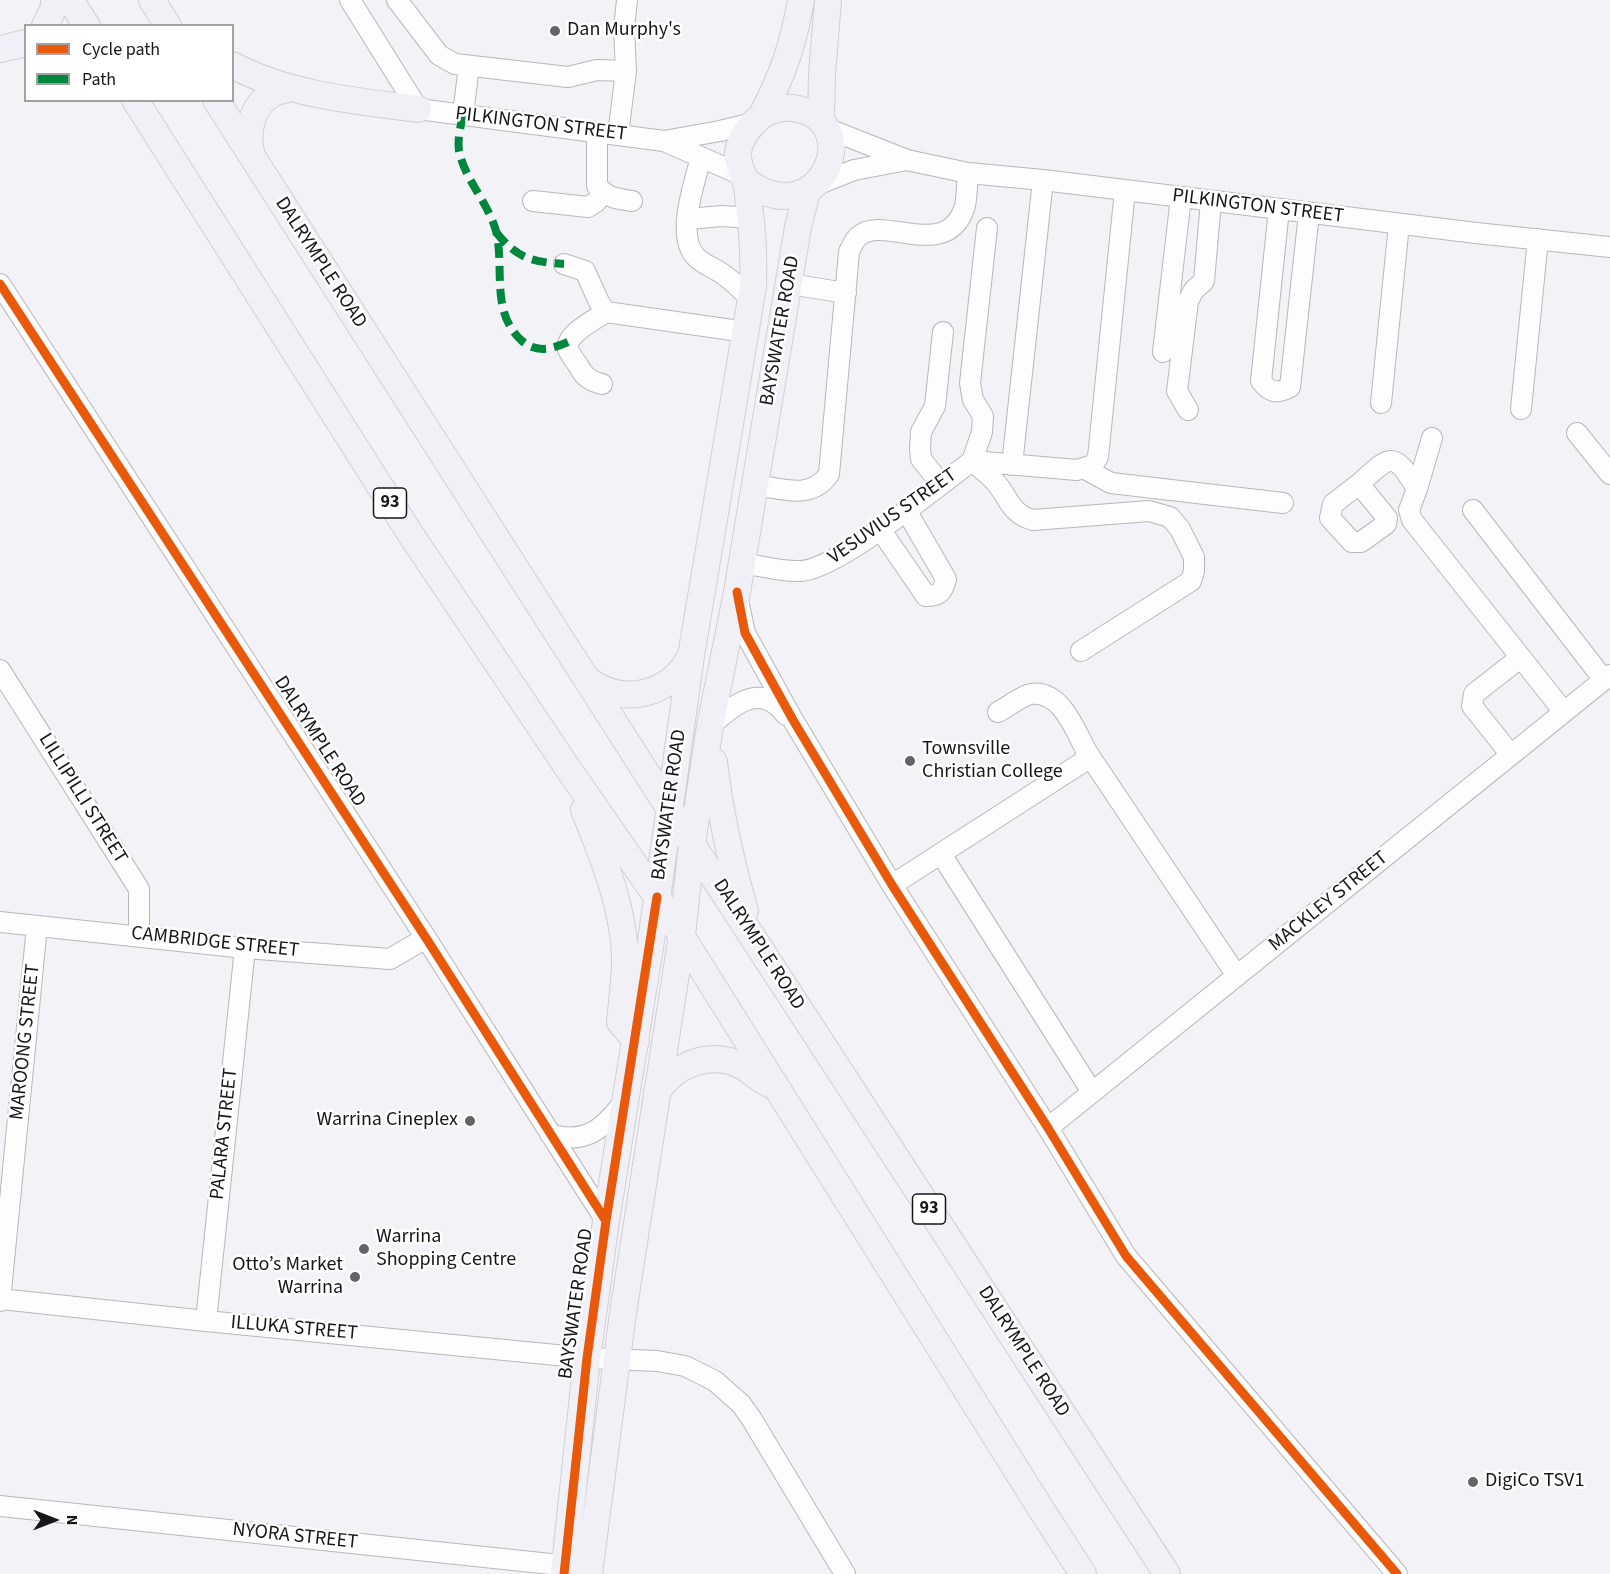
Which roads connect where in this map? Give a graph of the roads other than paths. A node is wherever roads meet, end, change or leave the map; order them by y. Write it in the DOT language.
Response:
graph roads {
  1 [pos="54,0"];
  2 [pos="70,0"];
  3 [pos="350,0"];
  4 [pos="397,0"];
  5 [pos="627,0"];
  6 [pos="801,0"];
  7 [pos="828,0"];
  8 [pos="159,11"];
  9 [pos="46,24"];
  10 [pos="86,24"];
  11 [pos="175,24"];
  12 [pos="24,43"];
  13 [pos="0,49"];
  14 [pos="0,61"];
  15 [pos="24,61"];
  16 [pos="234,66"];
  17 [pos="469,66"];
  18 [pos="626,72"];
  19 [pos="291,88"];
  20 [pos="121,102"];
  21 [pos="136,102"];
  22 [pos="217,102"];
  23 [pos="418,109"];
  24 [pos="463,114"];
  25 [pos="757,119"];
  26 [pos="824,124"];
  27 [pos="597,133"];
  28 [pos="618,135"];
  29 [pos="664,141"];
  30 [pos="167,149"];
  31 [pos="252,157"];
  32 [pos="701,157"];
  33 [pos="908,160"];
  34 [pos="968,173"];
  35 [pos="744,178"];
  36 [pos="1043,180"];
  37 [pos="810,189"];
  38 [pos="1125,190"];
  39 [pos="603,193"];
  40 [pos="1181,197"];
  41 [pos="533,201"];
  42 [pos="632,201"];
  43 [pos="1211,201"];
  44 [pos="1279,209"];
  45 [pos="1309,213"];
  46 [pos="751,218"];
  47 [pos="688,219"];
  48 [pos="1399,224"];
  49 [pos="987,228"];
  50 [pos="1538,239"];
  51 [pos="1610,247"];
  52 [pos="564,264"];
  53 [pos="789,284"];
  54 [pos="846,292"];
  55 [pos="2,293"];
  56 [pos="751,300"];
  57 [pos="606,312"];
  58 [pos="746,332"];
  59 [pos="944,332"];
  60 [pos="1163,352"];
  61 [pos="602,384"];
  62 [pos="1381,403"];
  63 [pos="1521,409"];
  64 [pos="1188,410"];
  65 [pos="1577,433"];
  66 [pos="1432,438"];
  67 [pos="972,461"];
  68 [pos="1012,465"];
  69 [pos="1085,469"];
  70 [pos="1610,474"];
  71 [pos="1359,483"];
  72 [pos="942,484"];
  73 [pos="754,485"];
  74 [pos="1417,489"];
  75 [pos="1283,504"];
  76 [pos="906,510"];
  77 [pos="1473,510"];
  78 [pos="880,529"];
  79 [pos="742,563"];
  80 [pos="737,592"];
  81 [pos="1081,651"];
  82 [pos="691,656"];
  83 [pos="1520,657"];
  84 [pos="0,670"];
  85 [pos="1607,677"];
  86 [pos="589,681"];
  87 [pos="998,712"];
  88 [pos="1564,712"];
  89 [pos="793,720"];
  90 [pos="710,726"];
  91 [pos="1087,752"];
  92 [pos="1511,755"];
  93 [pos="567,767"];
  94 [pos="668,807"];
  95 [pos="692,844"];
  96 [pos="942,854"];
  97 [pos="688,878"];
  98 [pos="892,885"];
  99 [pos="657,897"];
  100 [pos="0,922"];
  101 [pos="37,926"];
  102 [pos="139,935"];
  103 [pos="682,935"];
  104 [pos="426,938"];
  105 [pos="754,939"];
  106 [pos="244,948"];
  107 [pos="1237,976"];
  108 [pos="636,1041"];
  109 [pos="775,1087"];
  110 [pos="657,1092"];
  111 [pos="1092,1092"];
  112 [pos="623,1103"];
  113 [pos="1048,1128"];
  114 [pos="550,1134"];
  115 [pos="606,1221"];
  116 [pos="0,1300"];
  117 [pos="206,1321"];
  118 [pos="587,1358"];
  119 [pos="617,1359"];
  120 [pos="0,1506"];
  121 [pos="577,1570"];
  122 [pos="845,1574"];
  123 [pos="1083,1574"];
  124 [pos="1167,1574"];
  125 [pos="1397,1574"];
  1 -- 9 [label="main road"];
  2 -- 10 [label="main road"];
  3 -- 23 [label="street"];
  4 -- 17 [label="street"];
  5 -- 18 [label="street"];
  6 -- 25 [label="main road"];
  7 -- 26 [label="main road"];
  8 -- 11 [label="main road"];
  12 -- 13 [label="main road"];
  14 -- 15 [label="main road"];
  16 -- 19 [label="main road"];
  17 -- 18 [label="street"];
  17 -- 24 [label="street"];
  18 -- 28 [label="street"];
  19 -- 23 [label="main road"];
  19 -- 31 [label="main road"];
  20 -- 30 [label="main road"];
  21 -- 30 [label="main road, 93"];
  22 -- 31 [label="main road, DALRYMPLE ROAD / 93"];
  23 -- 24 [label="street, PILKINGTON STREET"];
  24 -- 27 [label="street, PILKINGTON STREET"];
  25 -- 26 [label="main road"];
  25 -- 29 [label="street, PILKINGTON STREET"];
  25 -- 35 [label="main road"];
  26 -- 33 [label="street, PILKINGTON STREET"];
  26 -- 37 [label="main road"];
  27 -- 28 [label="street, PILKINGTON STREET"];
  27 -- 39 [label="street"];
  28 -- 29 [label="street, PILKINGTON STREET"];
  29 -- 32 [label="street, PILKINGTON STREET"];
  30 -- 93 [label="main road, 93"];
  31 -- 86 [label="main road, DALRYMPLE ROAD / 93"];
  32 -- 35 [label="street, PILKINGTON STREET"];
  32 -- 47 [label="street"];
  33 -- 34 [label="street, PILKINGTON STREET"];
  33 -- 37 [label="street, PILKINGTON STREET"];
  34 -- 36 [label="street, PILKINGTON STREET"];
  34 -- 54 [label="street"];
  35 -- 37 [label="main road"];
  35 -- 46 [label="main road, BAYSWATER ROAD"];
  36 -- 38 [label="street, PILKINGTON STREET"];
  36 -- 68 [label="street"];
  37 -- 53 [label="main road, BAYSWATER ROAD"];
  38 -- 40 [label="street, PILKINGTON STREET"];
  38 -- 69 [label="street"];
  39 -- 41 [label="street"];
  39 -- 42 [label="street"];
  40 -- 43 [label="street, PILKINGTON STREET"];
  40 -- 60 [label="street"];
  43 -- 44 [label="street, PILKINGTON STREET"];
  43 -- 64 [label="street"];
  44 -- 45 [label="street, PILKINGTON STREET"];
  44 -- 45 [label="street"];
  45 -- 48 [label="street, PILKINGTON STREET"];
  46 -- 47 [label="street"];
  46 -- 56 [label="main road, BAYSWATER ROAD"];
  47 -- 56 [label="street"];
  48 -- 50 [label="street, PILKINGTON STREET"];
  48 -- 62 [label="street"];
  49 -- 67 [label="street"];
  50 -- 51 [label="street, PILKINGTON STREET"];
  50 -- 63 [label="street"];
  52 -- 57 [label="street"];
  53 -- 54 [label="street"];
  53 -- 73 [label="main road, BAYSWATER ROAD"];
  54 -- 73 [label="street"];
  55 -- 104 [label="street, DALRYMPLE ROAD"];
  56 -- 58 [label="main road, BAYSWATER ROAD"];
  57 -- 58 [label="street"];
  57 -- 61 [label="street"];
  58 -- 82 [label="main road, BAYSWATER ROAD"];
  59 -- 72 [label="street"];
  65 -- 70 [label="street"];
  66 -- 74 [label="street"];
  67 -- 68 [label="street"];
  67 -- 72 [label="street, VESUVIUS STREET"];
  67 -- 81 [label="street"];
  68 -- 69 [label="street"];
  69 -- 75 [label="street"];
  71 -- 74 [label="street"];
  72 -- 76 [label="street, VESUVIUS STREET"];
  73 -- 79 [label="main road, BAYSWATER ROAD"];
  74 -- 83 [label="street"];
  76 -- 78 [label="street, VESUVIUS STREET"];
  76 -- 78 [label="street"];
  77 -- 85 [label="street"];
  78 -- 79 [label="street, VESUVIUS STREET"];
  79 -- 80 [label="main road, BAYSWATER ROAD"];
  80 -- 89 [label="street"];
  80 -- 90 [label="main road, BAYSWATER ROAD"];
  82 -- 86 [label="main road"];
  82 -- 94 [label="main road, BAYSWATER ROAD"];
  83 -- 88 [label="street"];
  83 -- 92 [label="street"];
  84 -- 102 [label="street, LILLIPILLI STREET"];
  85 -- 88 [label="street, MACKLEY STREET"];
  86 -- 94 [label="main road, DALRYMPLE ROAD / 93"];
  87 -- 91 [label="street"];
  88 -- 92 [label="street, MACKLEY STREET"];
  89 -- 90 [label="street"];
  89 -- 98 [label="street"];
  90 -- 95 [label="main road, BAYSWATER ROAD"];
  90 -- 105 [label="main road"];
  91 -- 96 [label="street"];
  91 -- 107 [label="street"];
  92 -- 107 [label="street, MACKLEY STREET"];
  93 -- 99 [label="main road, 93"];
  93 -- 108 [label="main road"];
  94 -- 95 [label="main road, DALRYMPLE ROAD / 93"];
  94 -- 99 [label="main road, BAYSWATER ROAD"];
  95 -- 97 [label="main road, BAYSWATER ROAD"];
  95 -- 105 [label="main road, DALRYMPLE ROAD / 93"];
  96 -- 98 [label="street"];
  96 -- 111 [label="street"];
  97 -- 99 [label="main road"];
  97 -- 103 [label="main road, BAYSWATER ROAD"];
  97 -- 105 [label="main road"];
  98 -- 113 [label="street"];
  99 -- 103 [label="main road, 93"];
  99 -- 108 [label="main road, BAYSWATER ROAD"];
  100 -- 101 [label="street, CAMBRIDGE STREET"];
  101 -- 102 [label="street, CAMBRIDGE STREET"];
  101 -- 116 [label="street, MAROONG STREET"];
  102 -- 106 [label="street, CAMBRIDGE STREET"];
  103 -- 109 [label="main road, 93"];
  103 -- 110 [label="main road, BAYSWATER ROAD"];
  104 -- 106 [label="street, CAMBRIDGE STREET"];
  104 -- 114 [label="street, DALRYMPLE ROAD"];
  105 -- 124 [label="main road, DALRYMPLE ROAD / 93"];
  106 -- 117 [label="street, PALARA STREET"];
  107 -- 111 [label="street, MACKLEY STREET"];
  108 -- 112 [label="main road, BAYSWATER ROAD"];
  109 -- 110 [label="main road"];
  109 -- 123 [label="main road, 93"];
  110 -- 119 [label="main road, BAYSWATER ROAD"];
  111 -- 113 [label="street, MACKLEY STREET"];
  112 -- 114 [label="street"];
  112 -- 115 [label="main road, BAYSWATER ROAD"];
  113 -- 125 [label="street"];
  114 -- 115 [label="street, DALRYMPLE ROAD"];
  115 -- 118 [label="main road, BAYSWATER ROAD"];
  116 -- 117 [label="street, ILLUKA STREET"];
  117 -- 118 [label="street, ILLUKA STREET"];
  118 -- 119 [label="street"];
  118 -- 121 [label="main road, BAYSWATER ROAD"];
  119 -- 121 [label="main road, BAYSWATER ROAD"];
  119 -- 122 [label="street"];
  120 -- 121 [label="street, NYORA STREET"];
}
